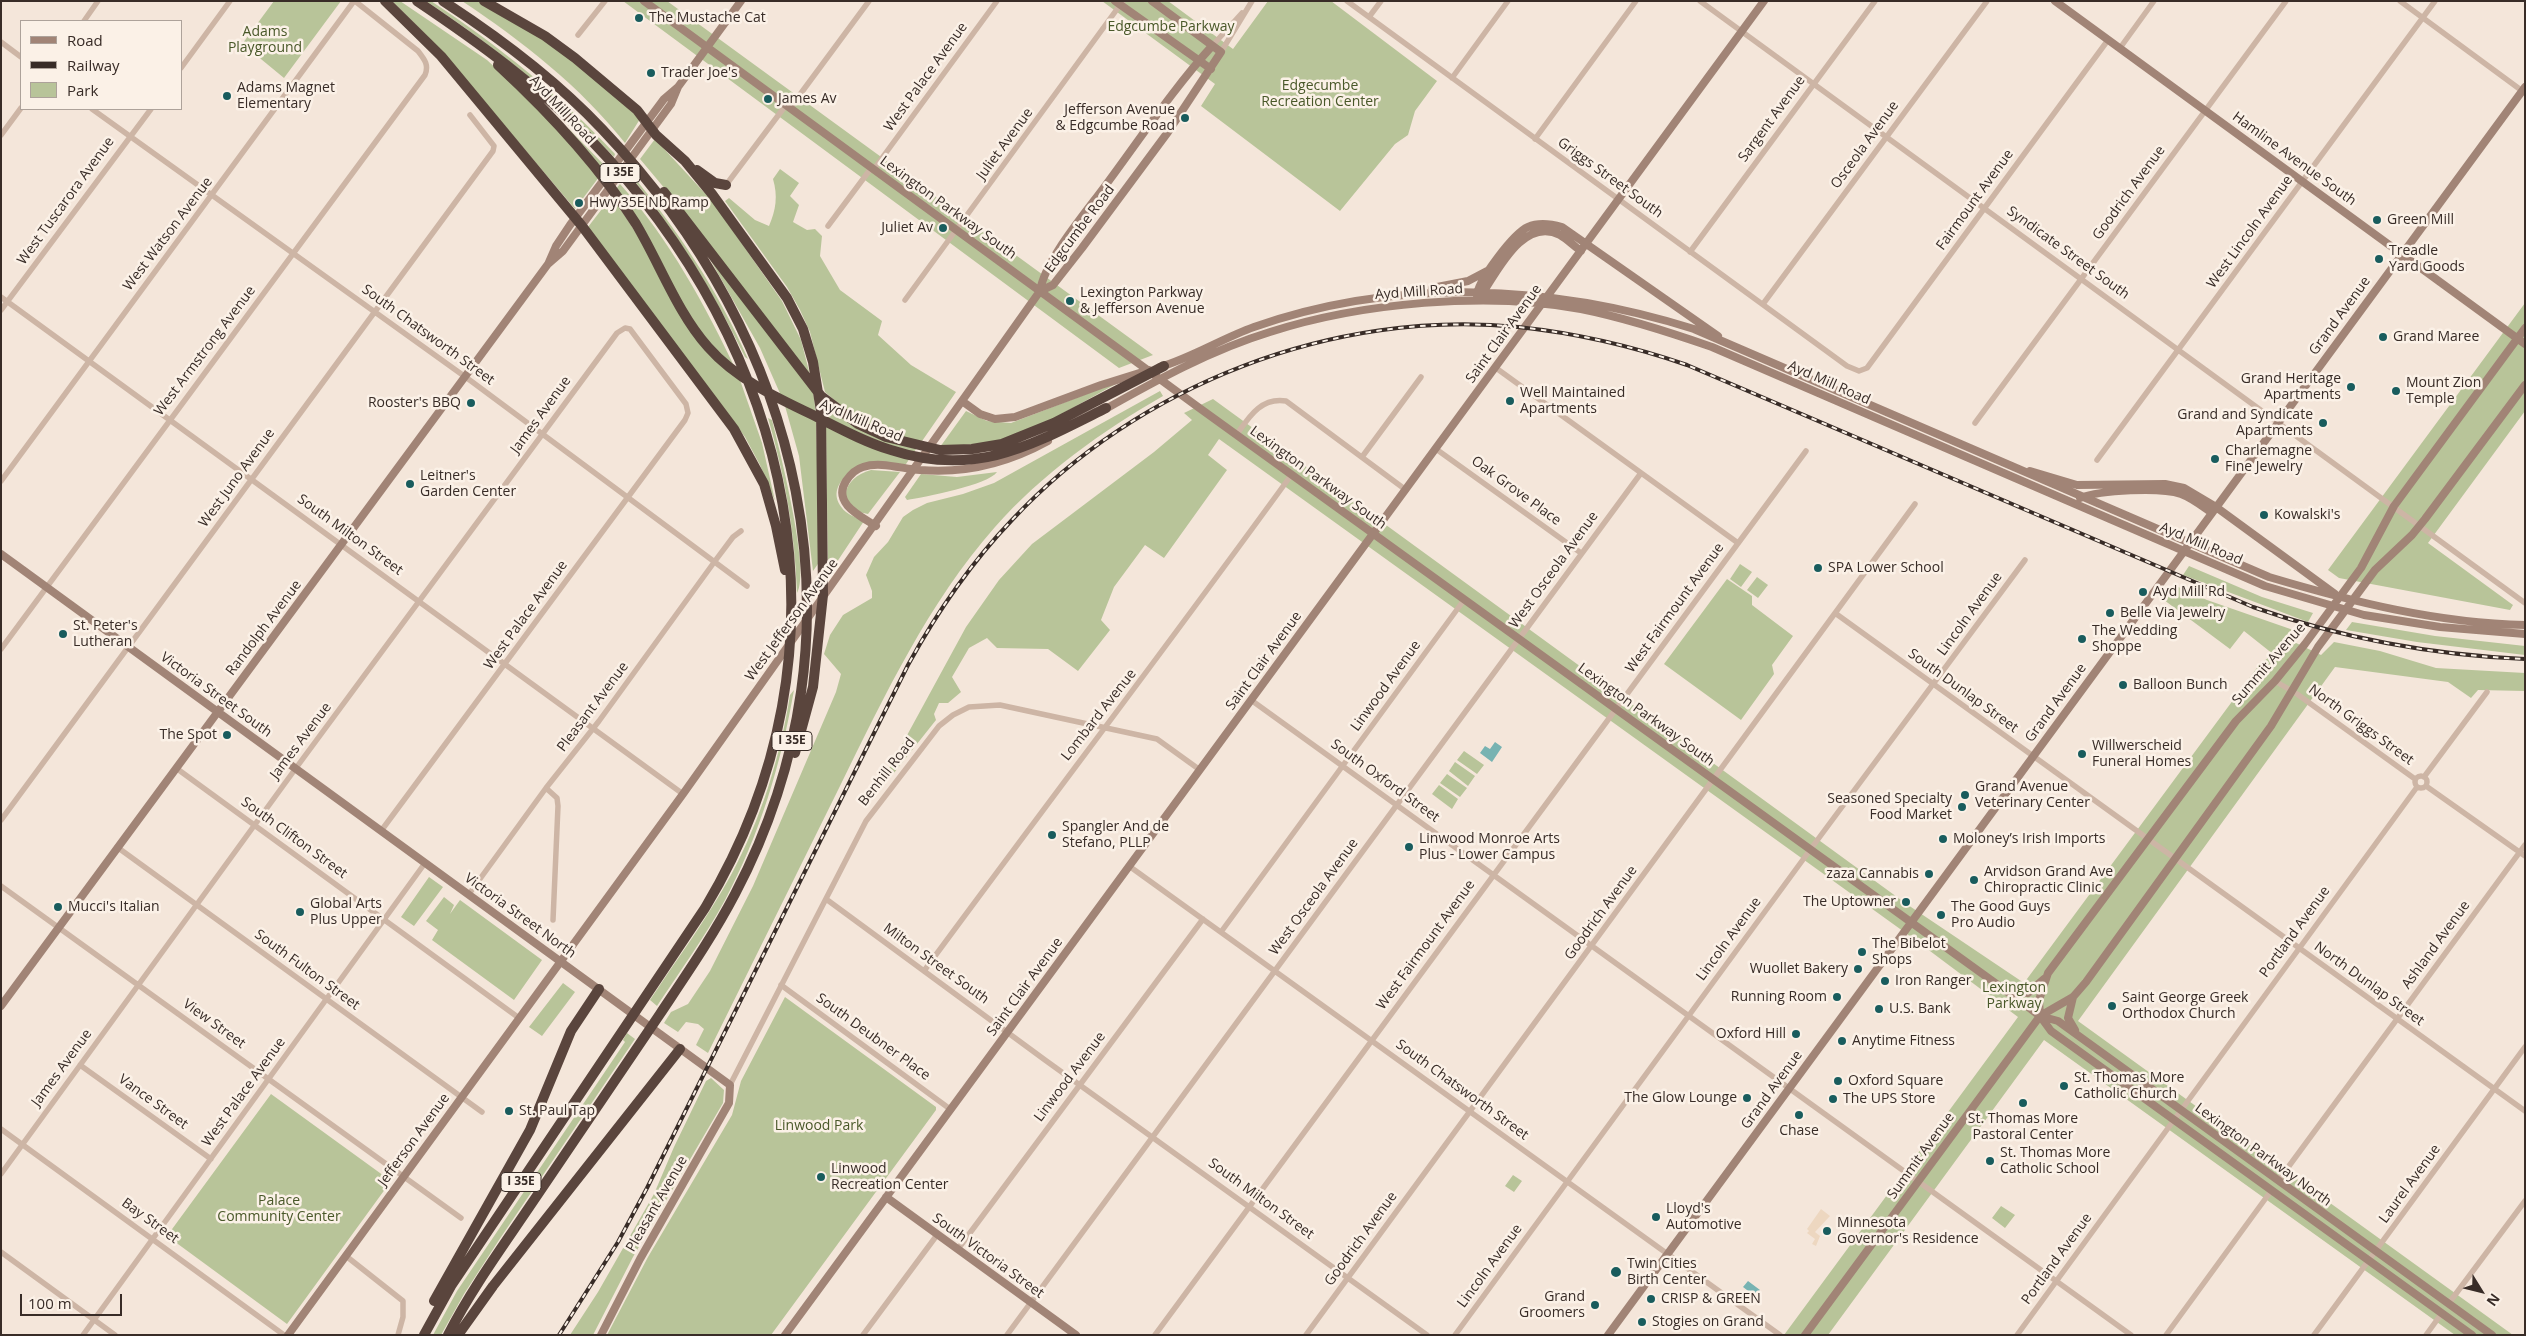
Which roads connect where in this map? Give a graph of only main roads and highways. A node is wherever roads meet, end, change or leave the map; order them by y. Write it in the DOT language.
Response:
graph roads {
  1 [pos="385,1"];
  2 [pos="417,1"];
  3 [pos="443,1"];
  4 [pos="484,1"];
  5 [pos="644,1"];
  6 [pos="741,1"];
  7 [pos="1152,1"];
  8 [pos="1764,1"];
  9 [pos="2055,1"];
  10 [pos="1120,3"];
  11 [pos="471,38"];
  12 [pos="1212,46"];
  13 [pos="707,48"];
  14 [pos="1199,61"];
  15 [pos="1211,69"];
  16 [pos="2524,90"];
  17 [pos="575,103"];
  18 [pos="649,126"];
  19 [pos="684,161"];
  20 [pos="728,182"];
  21 [pos="579,222"];
  22 [pos="1584,247"];
  23 [pos="2402,254"];
  24 [pos="1491,268"];
  25 [pos="1040,291"];
  26 [pos="1480,292"];
  27 [pos="1396,297"];
  28 [pos="1476,302"];
  29 [pos="2525,328"];
  30 [pos="2517,338"];
  31 [pos="1730,344"];
  32 [pos="2525,344"];
  33 [pos="1164,366"];
  34 [pos="2525,384"];
  35 [pos="962,401"];
  36 [pos="1106,408"];
  37 [pos="2012,467"];
  38 [pos="2080,498"];
  39 [pos="2073,504"];
  40 [pos="2214,510"];
  41 [pos="876,526"];
  42 [pos="1373,534"];
  43 [pos="1,554"];
  44 [pos="2340,598"];
  45 [pos="792,603"];
  46 [pos="2525,625"];
  47 [pos="2525,634"];
  48 [pos="218,711"];
  49 [pos="296,768"];
  50 [pos="775,800"];
  51 [pos="1911,922"];
  52 [pos="561,962"];
  53 [pos="2048,974"];
  54 [pos="599,989"];
  55 [pos="2006,992"];
  56 [pos="2073,997"];
  57 [pos="1,1006"];
  58 [pos="2040,1016"];
  59 [pos="2078,1035"];
  60 [pos="680,1049"];
  61 [pos="730,1085"];
  62 [pos="886,1197"];
  63 [pos="288,1335"];
  64 [pos="422,1335"];
  65 [pos="448,1335"];
  66 [pos="458,1335"];
  67 [pos="601,1335"];
  68 [pos="785,1335"];
  69 [pos="1076,1335"];
  70 [pos="1608,1335"];
  71 [pos="1805,1335"];
  72 [pos="2472,1335"];
  73 [pos="2492,1335"];
  1 -- 21 [label="highway"];
  2 -- 11 [label="highway, I 35E"];
  3 -- 17 [label="highway, I 35E"];
  4 -- 18 [label="highway"];
  5 -- 13 [label="main road, Lexington Parkway South"];
  6 -- 13 [label="main road, Randolph Avenue"];
  7 -- 12 [label="main road"];
  8 -- 22 [label="main road, Saint Clair Avenue"];
  9 -- 23 [label="main road, Hamline Avenue South"];
  10 -- 14 [label="main road"];
  11 -- 36 [label="highway, Ayd Mill Road"];
  11 -- 45 [label="highway, I 35E"];
  12 -- 14 [label="main road, Edgcumbe Road"];
  12 -- 15 [label="main road, Edgcumbe Road"];
  13 -- 18 [label="main road, Randolph Avenue"];
  13 -- 25 [label="main road, Lexington Parkway South"];
  14 -- 15 [label="main road"];
  14 -- 25 [label="main road, Edgcumbe Road"];
  15 -- 25 [label="main road, Edgcumbe Road"];
  16 -- 23 [label="main road, Grand Avenue"];
  17 -- 33 [label="highway"];
  17 -- 50 [label="highway, I 35E"];
  18 -- 19 [label="highway"];
  18 -- 21 [label="main road, Randolph Avenue"];
  18 -- 21 [label="main road, Randolph Avenue"];
  19 -- 20 [label="highway"];
  19 -- 50 [label="highway"];
  21 -- 45 [label="highway"];
  21 -- 48 [label="main road, Randolph Avenue"];
  22 -- 24 [label="main road"];
  22 -- 26 [label="main road"];
  22 -- 31 [label="main road"];
  22 -- 42 [label="main road, Saint Clair Avenue"];
  23 -- 30 [label="main road, Hamline Avenue South"];
  23 -- 40 [label="main road, Grand Avenue"];
  24 -- 26 [label="main road"];
  24 -- 27 [label="main road"];
  25 -- 35 [label="main road, West Jefferson Avenue"];
  25 -- 42 [label="main road, Lexington Parkway South"];
  26 -- 27 [label="main road, Ayd Mill Road"];
  26 -- 28 [label="main road"];
  26 -- 31 [label="main road, Ayd Mill Road"];
  27 -- 33 [label="main road, Ayd Mill Road"];
  28 -- 36 [label="main road, Ayd Mill Road"];
  28 -- 39 [label="main road, Ayd Mill Road"];
  29 -- 30 [label="main road, Summit Avenue"];
  30 -- 32 [label="main road, Hamline Avenue South"];
  30 -- 53 [label="main road, Summit Avenue"];
  31 -- 37 [label="main road, Ayd Mill Road"];
  33 -- 35 [label="main road, Ayd Mill Road"];
  34 -- 56 [label="main road, Summit Avenue"];
  35 -- 41 [label="main road, West Jefferson Avenue"];
  36 -- 41 [label="main road"];
  37 -- 38 [label="main road, Ayd Mill Road"];
  37 -- 40 [label="main road"];
  38 -- 39 [label="main road"];
  38 -- 40 [label="main road"];
  38 -- 44 [label="main road, Ayd Mill Road"];
  39 -- 47 [label="main road, Ayd Mill Road"];
  40 -- 44 [label="main road"];
  40 -- 51 [label="main road, Grand Avenue"];
  41 -- 52 [label="main road, West Jefferson Avenue"];
  42 -- 51 [label="main road, Lexington Parkway South"];
  42 -- 62 [label="main road, Saint Clair Avenue"];
  43 -- 48 [label="main road, Victoria Street South"];
  44 -- 46 [label="main road, Ayd Mill Road"];
  45 -- 64 [label="highway, I 35E"];
  48 -- 49 [label="main road, Victoria Street South"];
  48 -- 57 [label="main road, Randolph Avenue"];
  49 -- 52 [label="main road, Victoria Street North"];
  50 -- 65 [label="highway, I 35E"];
  51 -- 55 [label="main road, Lexington Parkway South"];
  51 -- 70 [label="main road, Grand Avenue"];
  52 -- 54 [label="main road, Victoria Street North"];
  52 -- 63 [label="main road, Jefferson Avenue"];
  53 -- 55 [label="main road"];
  53 -- 58 [label="main road, Summit Avenue"];
  54 -- 60 [label="main road, Victoria Street North"];
  54 -- 64 [label="highway"];
  55 -- 58 [label="main road, Lexington Parkway South"];
  56 -- 58 [label="main road, Summit Avenue"];
  56 -- 59 [label="main road"];
  58 -- 59 [label="main road, Lexington Parkway North"];
  58 -- 71 [label="main road, Summit Avenue"];
  58 -- 72 [label="main road, Lexington Parkway North"];
  59 -- 73 [label="main road, Lexington Parkway North"];
  60 -- 61 [label="main road, Victoria Street North"];
  60 -- 66 [label="highway"];
  61 -- 67 [label="main road, Pleasant Avenue"];
  62 -- 68 [label="main road, Saint Clair Avenue"];
  62 -- 69 [label="main road, South Victoria Street"];
}
